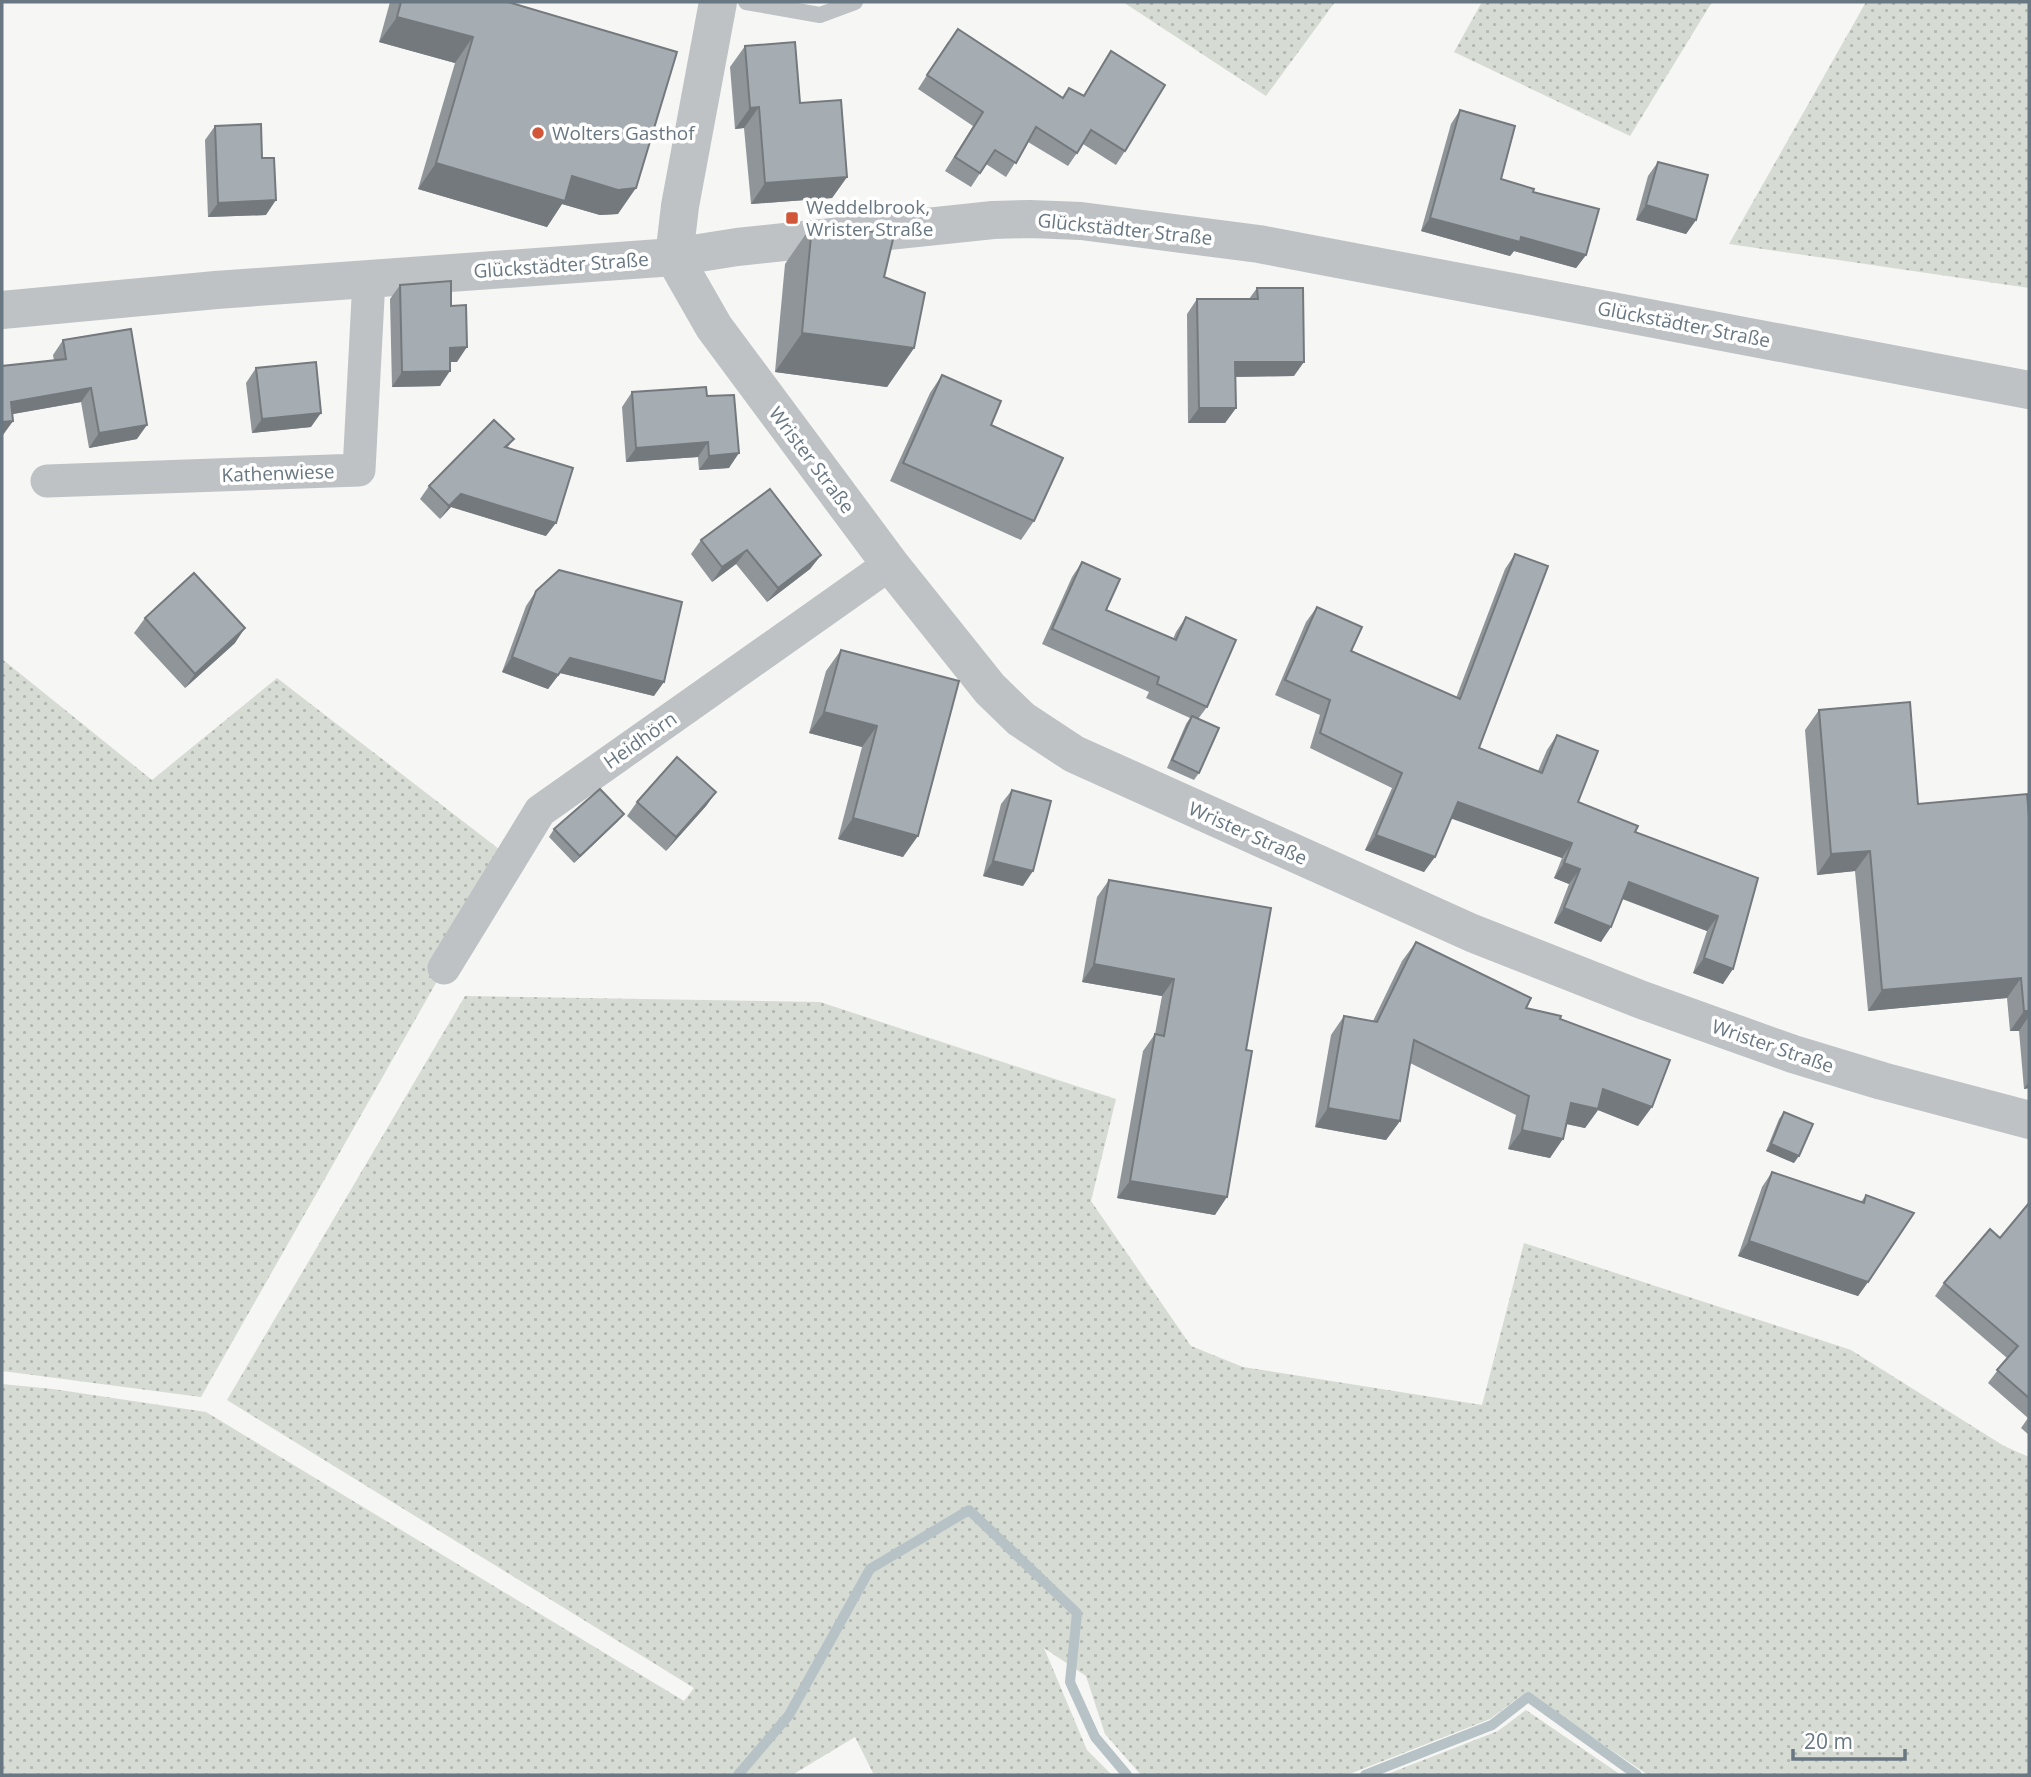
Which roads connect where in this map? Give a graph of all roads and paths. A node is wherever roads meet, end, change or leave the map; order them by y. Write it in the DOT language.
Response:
graph roads {
  1 [pos="718,2"];
  2 [pos="746,2"];
  3 [pos="855,2"];
  4 [pos="674,257"];
  5 [pos="369,279"];
  6 [pos="2,310"];
  7 [pos="2029,390"];
  8 [pos="47,481"];
  9 [pos="890,564"];
  10 [pos="444,968"];
  11 [pos="2029,1120"];
  1 -- 4 [label="street"];
  2 -- 3 [label="lane"];
  4 -- 5 [label="street, Glückstädter Straße"];
  4 -- 7 [label="street, Glückstädter Straße"];
  4 -- 9 [label="street, Wrister Straße"];
  5 -- 6 [label="street, Glückstädter Straße"];
  5 -- 8 [label="street, Kathenwiese"];
  9 -- 10 [label="street, Heidhörn"];
  9 -- 11 [label="street, Wrister Straße"];
}
